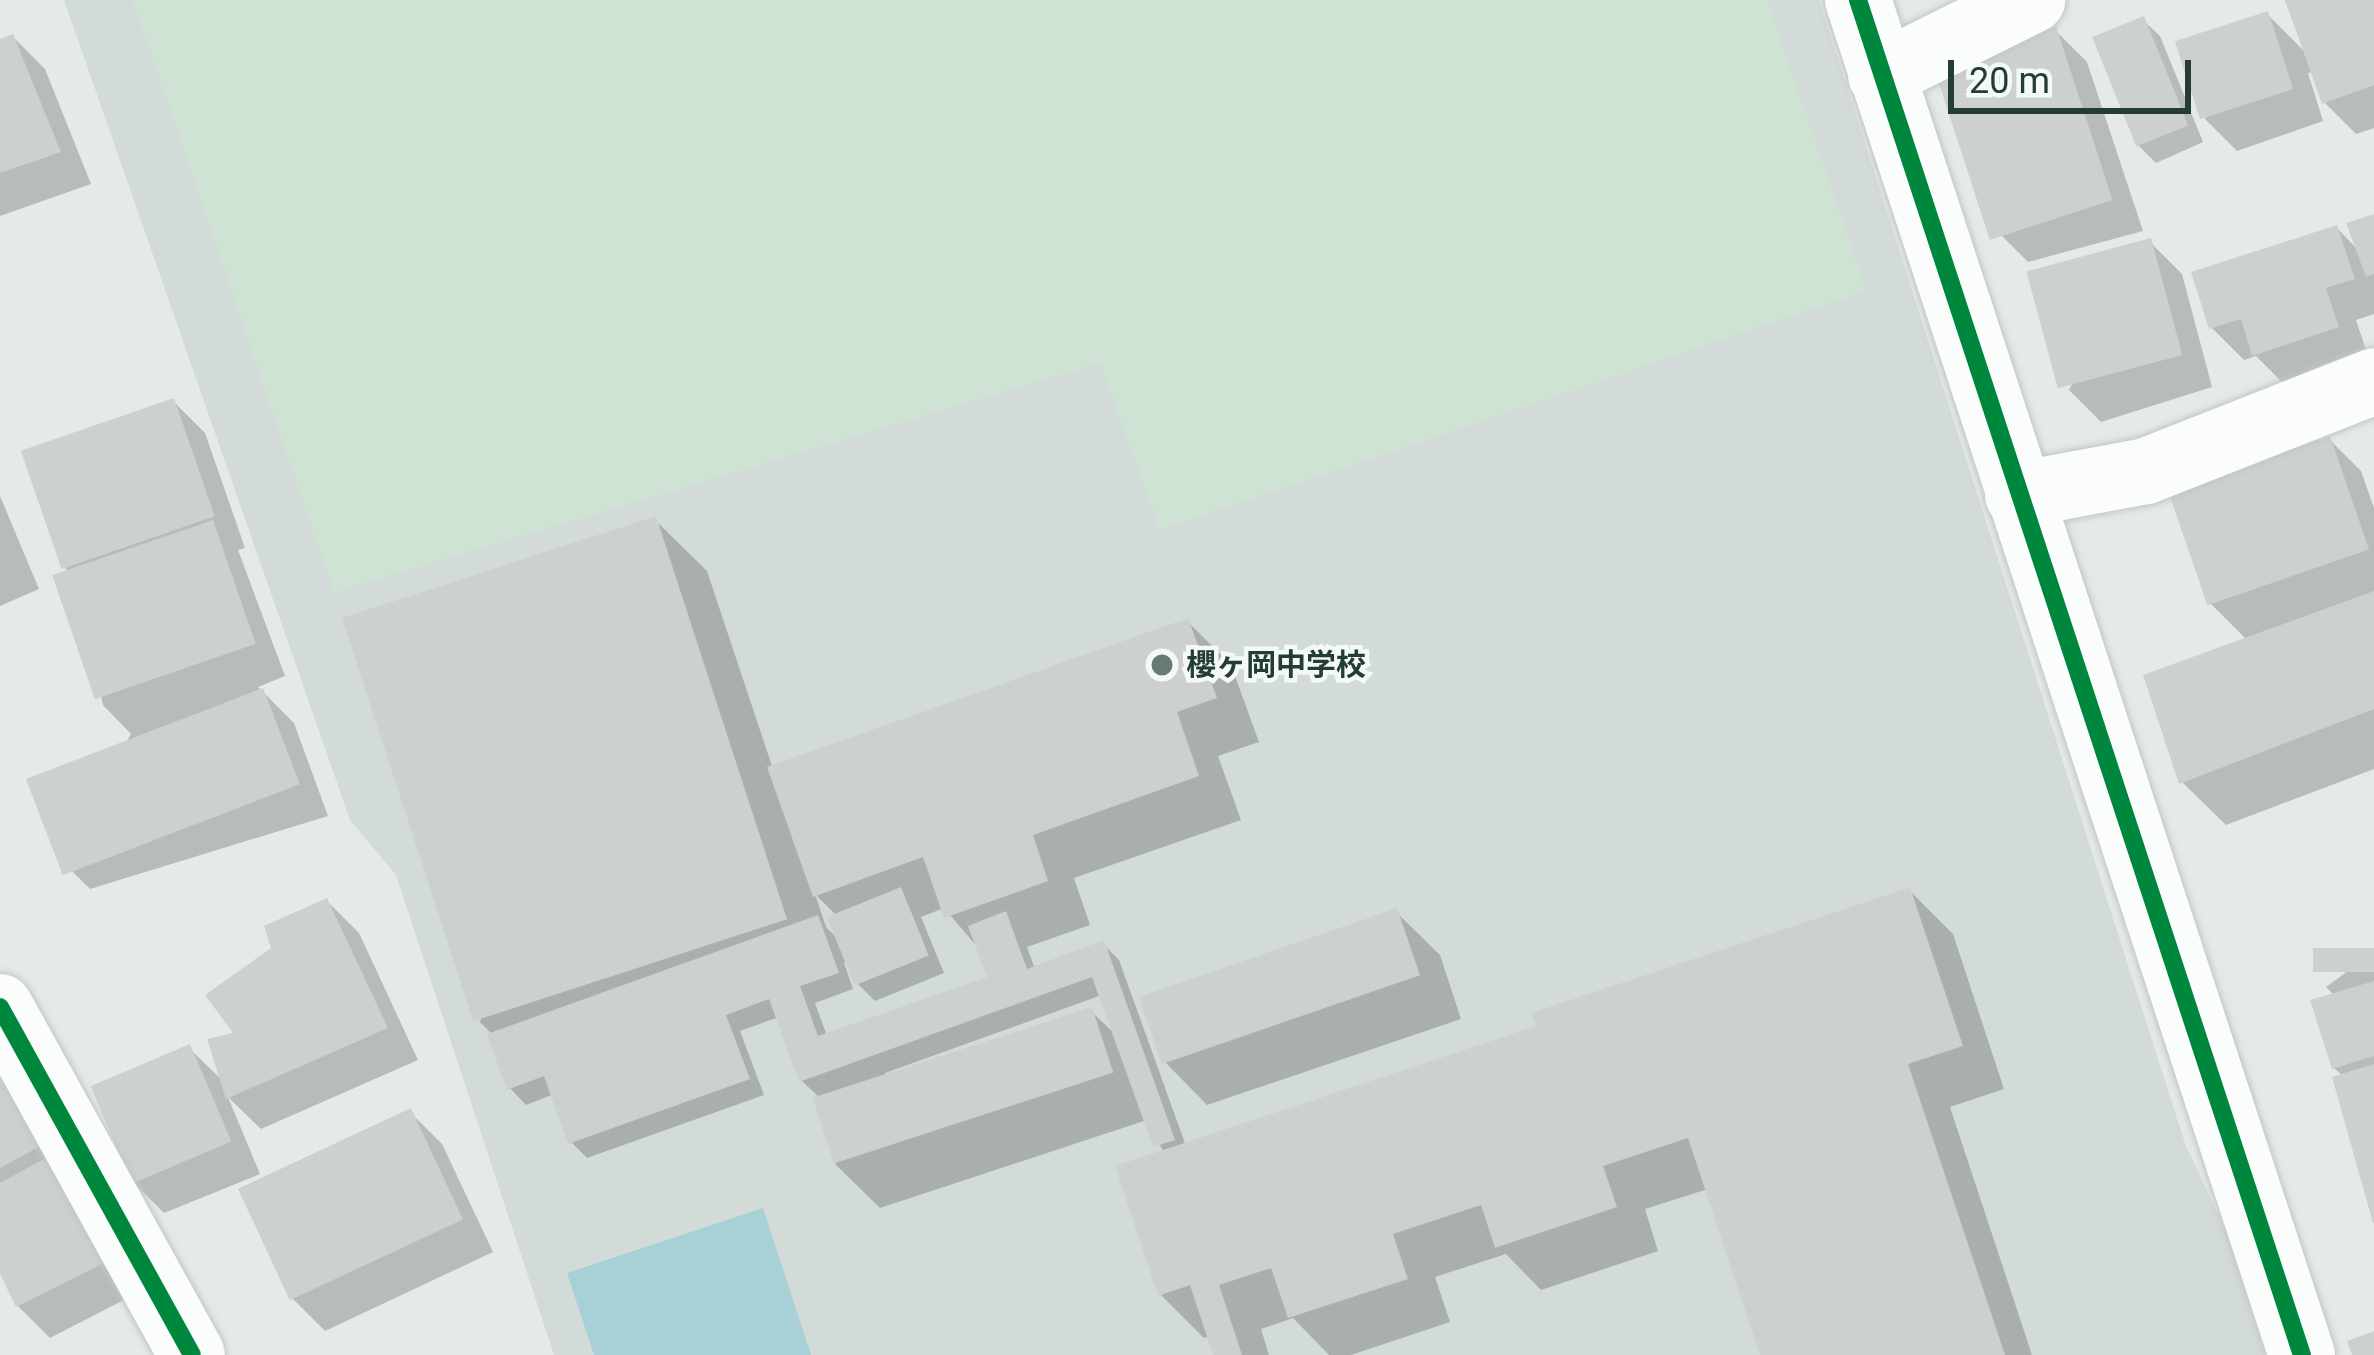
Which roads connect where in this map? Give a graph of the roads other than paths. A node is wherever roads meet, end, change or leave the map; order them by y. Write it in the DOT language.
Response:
graph roads {
  1 [pos="1858,0"];
  2 [pos="2032,0"];
  3 [pos="1881,75"];
  4 [pos="2374,381"];
  5 [pos="2018,494"];
  6 [pos="0,1006"];
  7 [pos="192,1355"];
  8 [pos="2302,1355"];
  1 -- 3 [label="street"];
  2 -- 3 [label="street"];
  3 -- 5 [label="street"];
  4 -- 5 [label="street"];
  5 -- 8 [label="street"];
  6 -- 7 [label="street"];
}
